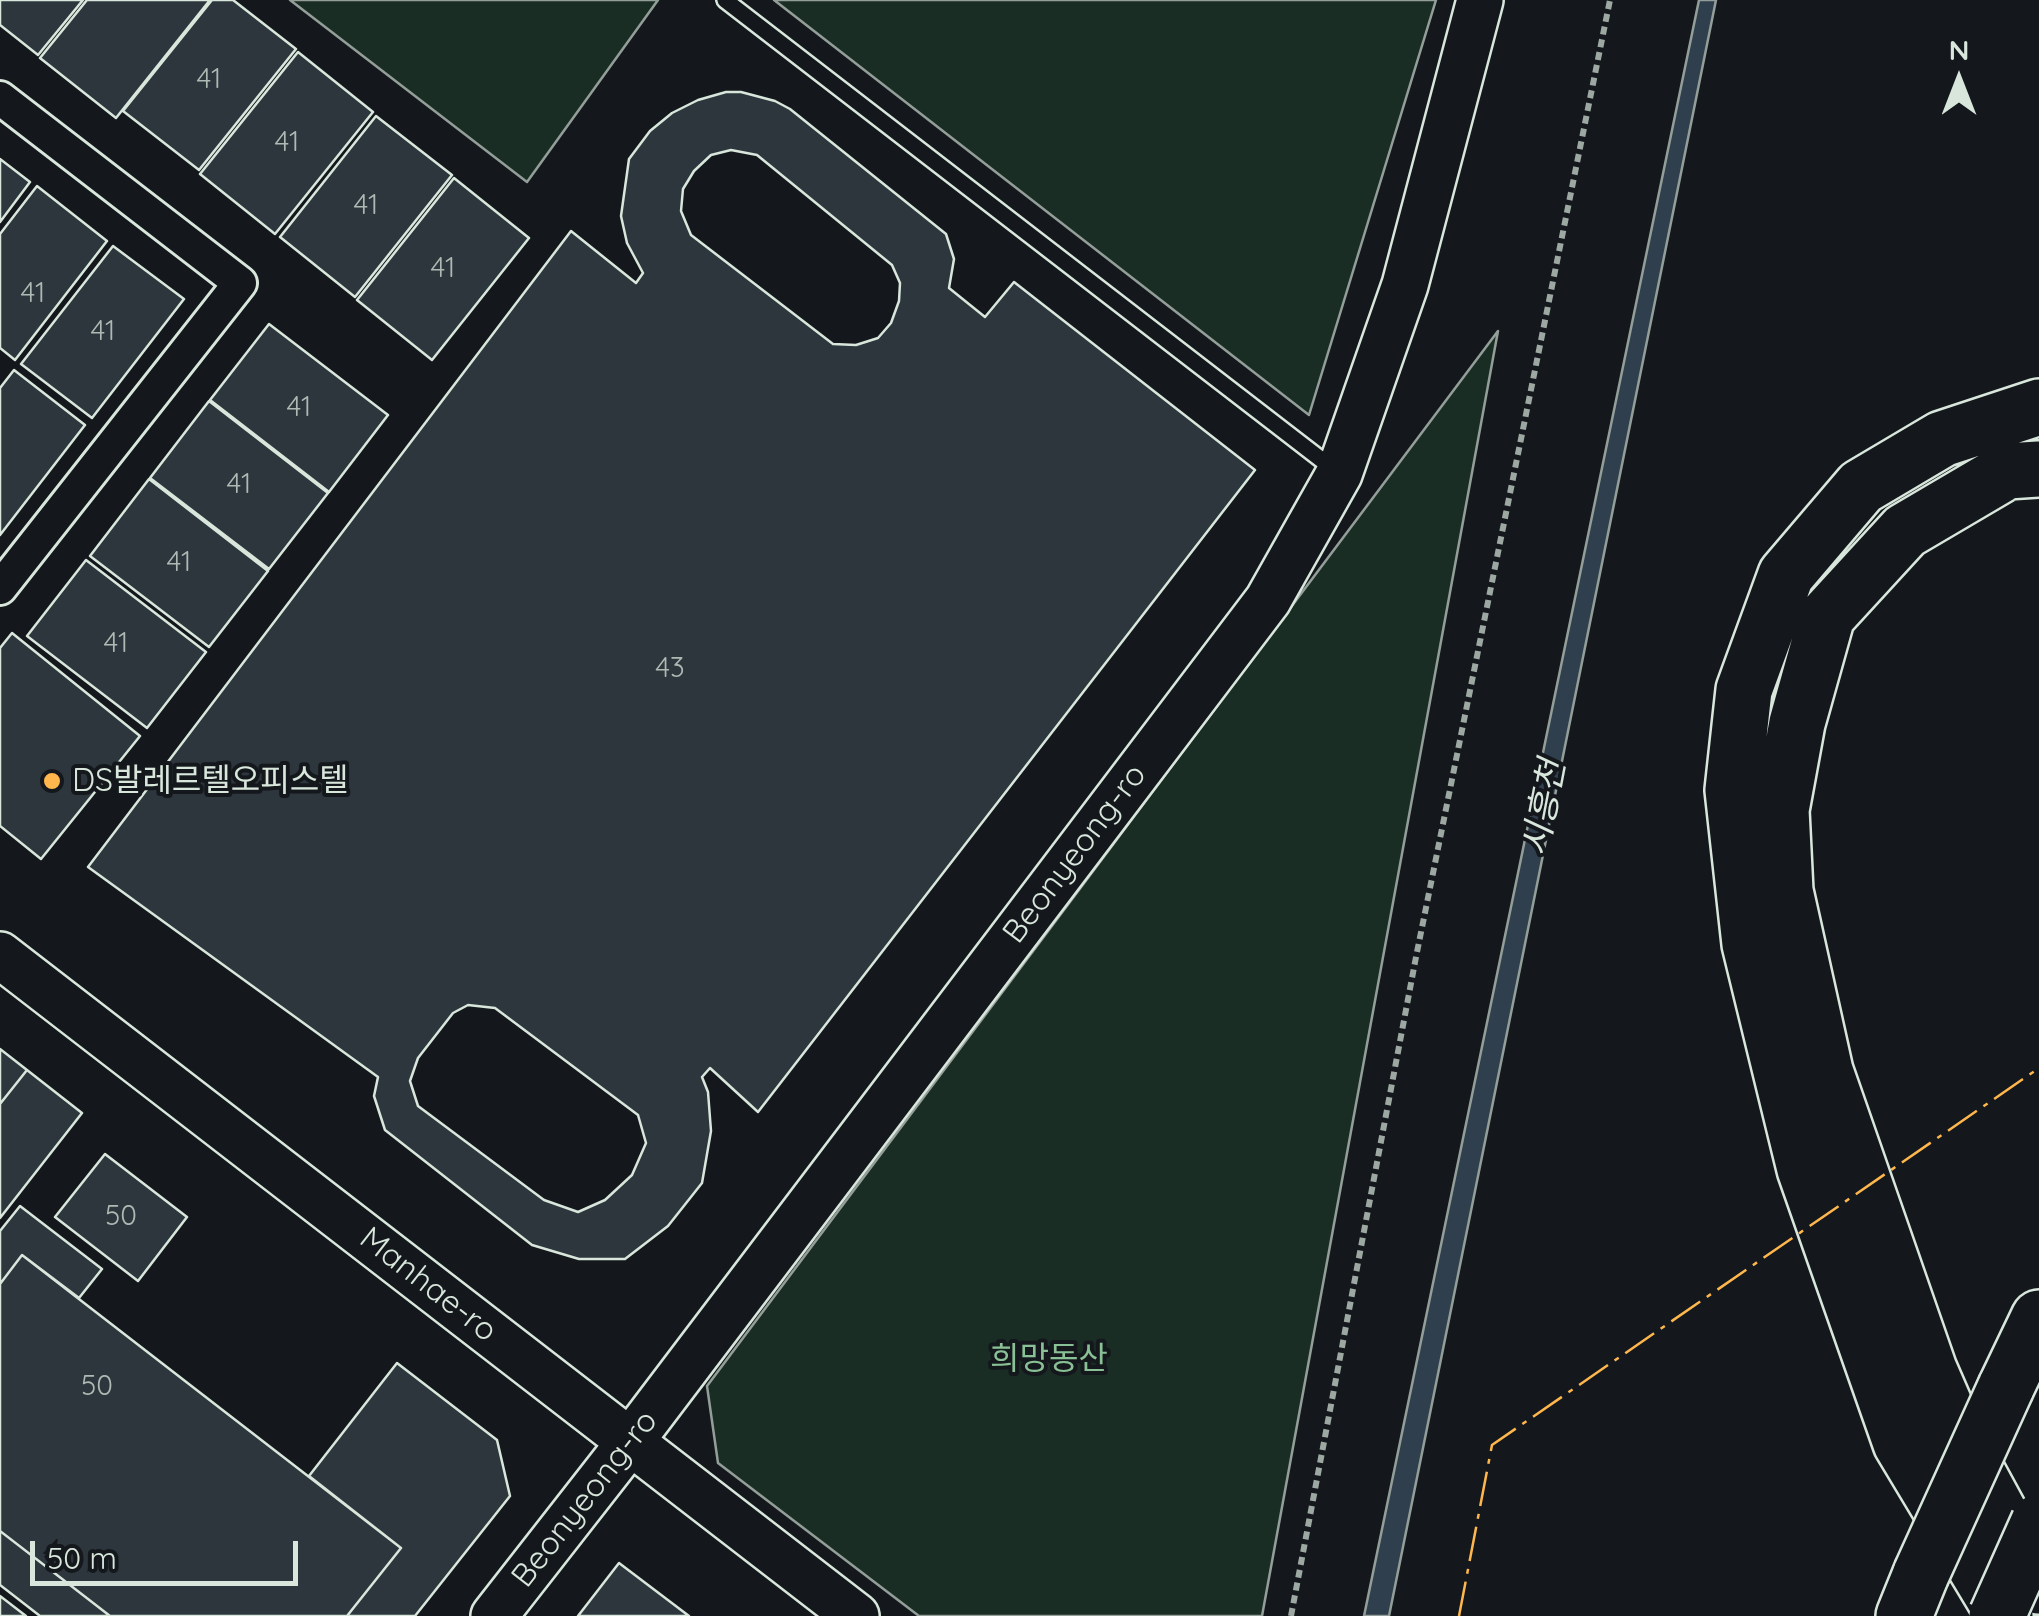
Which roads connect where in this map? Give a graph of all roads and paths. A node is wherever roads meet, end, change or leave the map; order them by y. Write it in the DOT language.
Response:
graph roads {
  1 [pos="726,0"];
  2 [pos="1480,0"];
  3 [pos="1610,0"];
  4 [pos="0,98"];
  5 [pos="2039,408"];
  6 [pos="2039,468"];
  7 [pos="1340,474"];
  8 [pos="0,588"];
  9 [pos="0,956"];
  10 [pos="2039,1318"];
  11 [pos="630,1442"];
  12 [pos="2039,1522"];
  13 [pos="2039,1586"];
  14 [pos="1912,1595"];
  15 [pos="494,1616"];
  16 [pos="856,1616"];
  17 [pos="1291,1616"];
  18 [pos="1997,1616"];
  19 [pos="2005,1616"];
  1 -- 7 [label="lane"];
  2 -- 7 [label="street, Beonyeong-ro"];
  3 -- 17 [label="path"];
  4 -- 8 [label="street"];
  5 -- 19 [label="highway"];
  6 -- 13 [label="highway"];
  7 -- 11 [label="street, Beonyeong-ro"];
  9 -- 11 [label="street, Manhae-ro"];
  10 -- 14 [label="highway, bridge"];
  11 -- 15 [label="street, Beonyeong-ro"];
  11 -- 16 [label="street, Manhae-ro"];
  12 -- 18 [label="highway, bridge"];
}
